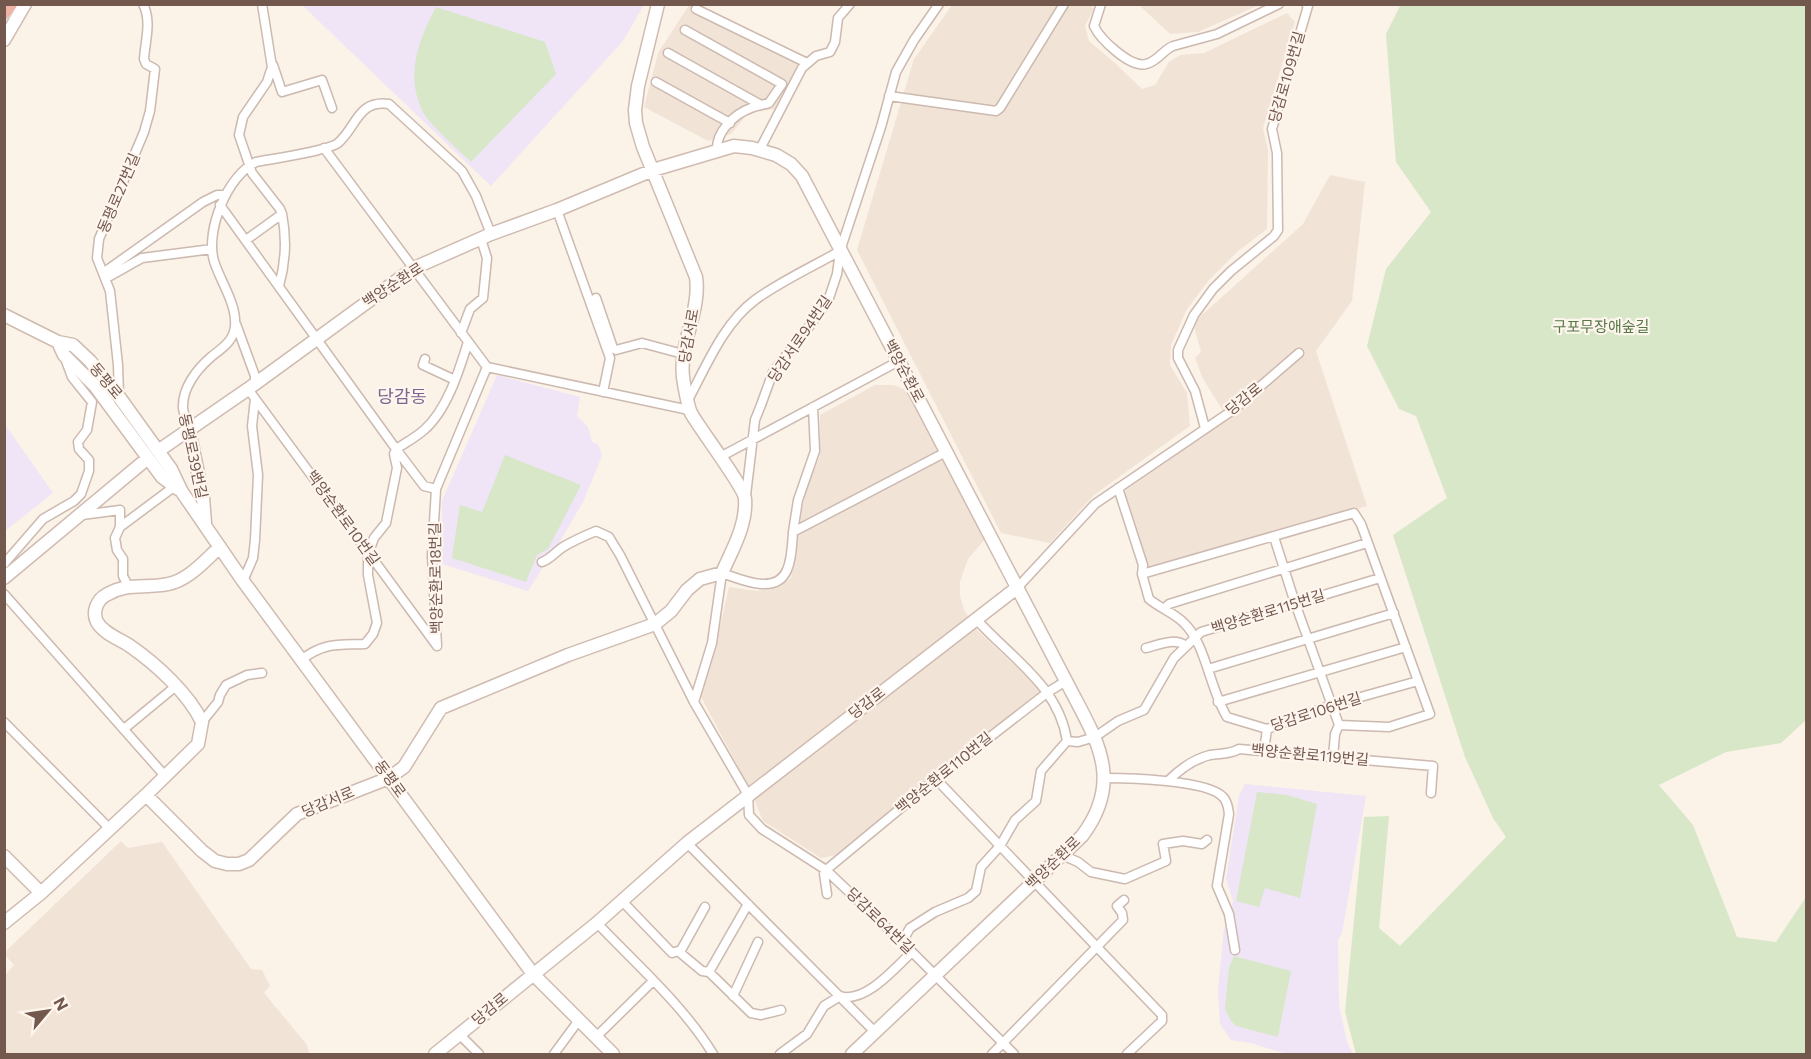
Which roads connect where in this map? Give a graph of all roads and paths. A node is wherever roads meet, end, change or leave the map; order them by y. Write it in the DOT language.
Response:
graph roads {
  1 [pos="9,4"];
  2 [pos="25,4"];
  3 [pos="143,4"];
  4 [pos="262,4"];
  5 [pos="658,4"];
  6 [pos="850,4"];
  7 [pos="939,4"];
  8 [pos="1064,4"];
  9 [pos="1101,4"];
  10 [pos="1279,4"];
  11 [pos="1307,5"];
  12 [pos="696,9"];
  13 [pos="4,11"];
  14 [pos="685,30"];
  15 [pos="4,40"];
  16 [pos="668,54"];
  17 [pos="271,59"];
  18 [pos="807,63"];
  19 [pos="656,82"];
  20 [pos="889,96"];
  21 [pos="761,105"];
  22 [pos="333,108"];
  23 [pos="730,123"];
  24 [pos="324,148"];
  25 [pos="760,149"];
  26 [pos="717,150"];
  27 [pos="248,166"];
  28 [pos="653,170"];
  29 [pos="225,195"];
  30 [pos="220,205"];
  31 [pos="557,210"];
  32 [pos="282,214"];
  33 [pos="486,237"];
  34 [pos="246,240"];
  35 [pos="212,249"];
  36 [pos="840,251"];
  37 [pos="414,268"];
  38 [pos="103,273"];
  39 [pos="279,286"];
  40 [pos="596,298"];
  41 [pos="4,315"];
  42 [pos="236,324"];
  43 [pos="461,333"];
  44 [pos="317,338"];
  45 [pos="58,342"];
  46 [pos="468,342"];
  47 [pos="1299,353"];
  48 [pos="683,354"];
  49 [pos="64,355"];
  50 [pos="425,359"];
  51 [pos="899,361"];
  52 [pos="487,367"];
  53 [pos="455,380"];
  54 [pos="253,390"];
  55 [pos="603,392"];
  56 [pos="119,396"];
  57 [pos="689,405"];
  58 [pos="813,407"];
  59 [pos="1205,428"];
  60 [pos="189,430"];
  61 [pos="752,440"];
  62 [pos="396,449"];
  63 [pos="946,452"];
  64 [pos="153,454"];
  65 [pos="720,457"];
  66 [pos="1118,488"];
  67 [pos="178,489"];
  68 [pos="436,489"];
  69 [pos="746,496"];
  70 [pos="82,515"];
  71 [pos="205,525"];
  72 [pos="120,527"];
  73 [pos="793,532"];
  74 [pos="1274,537"];
  75 [pos="1367,543"];
  76 [pos="220,547"];
  77 [pos="369,553"];
  78 [pos="542,562"];
  79 [pos="4,564"];
  80 [pos="1284,569"];
  81 [pos="722,573"];
  82 [pos="1142,574"];
  83 [pos="4,578"];
  84 [pos="1380,578"];
  85 [pos="243,581"];
  86 [pos="128,586"];
  87 [pos="1018,587"];
  88 [pos="4,594"];
  89 [pos="1294,603"];
  90 [pos="1164,609"];
  91 [pos="1394,613"];
  92 [pos="976,619"];
  93 [pos="655,624"];
  94 [pos="1195,637"];
  95 [pos="1309,639"];
  96 [pos="437,646"];
  97 [pos="1186,646"];
  98 [pos="1406,647"];
  99 [pos="1146,648"];
  100 [pos="302,660"];
  101 [pos="1208,669"];
  102 [pos="1320,672"];
  103 [pos="262,673"];
  104 [pos="1066,681"];
  105 [pos="1418,681"];
  106 [pos="176,686"];
  107 [pos="1048,691"];
  108 [pos="694,702"];
  109 [pos="1218,702"];
  110 [pos="1332,705"];
  111 [pos="4,722"];
  112 [pos="202,722"];
  113 [pos="1339,725"];
  114 [pos="124,729"];
  115 [pos="1267,729"];
  116 [pos="1095,737"];
  117 [pos="1067,741"];
  118 [pos="1264,751"];
  119 [pos="1333,758"];
  120 [pos="165,776"];
  121 [pos="389,778"];
  122 [pos="1105,778"];
  123 [pos="936,779"];
  124 [pos="1168,781"];
  125 [pos="1431,793"];
  126 [pos="146,795"];
  127 [pos="748,795"];
  128 [pos="110,829"];
  129 [pos="1208,840"];
  130 [pos="687,843"];
  131 [pos="1000,846"];
  132 [pos="1062,855"];
  133 [pos="4,856"];
  134 [pos="826,870"];
  135 [pos="1034,882"];
  136 [pos="41,893"];
  137 [pos="827,894"];
  138 [pos="1124,900"];
  139 [pos="622,901"];
  140 [pos="748,904"];
  141 [pos="705,907"];
  142 [pos="4,923"];
  143 [pos="597,923"];
  144 [pos="758,942"];
  145 [pos="902,942"];
  146 [pos="1096,946"];
  147 [pos="1235,950"];
  148 [pos="680,952"];
  149 [pos="912,952"];
  150 [pos="709,972"];
  151 [pos="533,974"];
  152 [pos="935,974"];
  153 [pos="653,981"];
  154 [pos="733,996"];
  155 [pos="840,996"];
  156 [pos="781,1010"];
  157 [pos="579,1020"];
  158 [pos="875,1032"];
  159 [pos="460,1035"];
  160 [pos="596,1037"];
  161 [pos="1002,1044"];
  162 [pos="435,1054"];
  163 [pos="479,1054"];
  164 [pos="554,1054"];
  165 [pos="613,1054"];
  166 [pos="713,1054"];
  167 [pos="780,1054"];
  168 [pos="852,1054"];
  169 [pos="992,1054"];
  170 [pos="1014,1054"];
  171 [pos="1127,1054"];
  1 -- 13 [label="highway"];
  2 -- 15 [label="main road"];
  3 -- 38 [label="street, 동평로27번길"];
  4 -- 17 [label="street"];
  5 -- 28 [label="main road, 당감서로"];
  6 -- 18 [label="street"];
  7 -- 20 [label="street, 당감서로94번길"];
  8 -- 20 [label="street"];
  9 -- 10 [label="street"];
  11 -- 59 [label="street, 당감로109번길"];
  12 -- 18 [label="street"];
  14 -- 21 [label="street"];
  16 -- 21 [label="street"];
  17 -- 22 [label="street"];
  17 -- 27 [label="street"];
  18 -- 25 [label="street"];
  19 -- 23 [label="street"];
  20 -- 36 [label="street, 당감서로94번길"];
  21 -- 23 [label="street"];
  23 -- 26 [label="street"];
  24 -- 27 [label="street"];
  24 -- 33 [label="street"];
  24 -- 37 [label="street"];
  25 -- 26 [label="main road, 백양순환로"];
  25 -- 36 [label="main road, 백양순환로"];
  26 -- 28 [label="main road, 백양순환로"];
  27 -- 29 [label="street"];
  27 -- 32 [label="street"];
  28 -- 31 [label="main road, 백양순환로"];
  28 -- 48 [label="main road, 당감서로"];
  29 -- 30 [label="street"];
  29 -- 38 [label="street"];
  30 -- 34 [label="street"];
  30 -- 35 [label="street"];
  31 -- 33 [label="main road, 백양순환로"];
  31 -- 55 [label="street"];
  32 -- 34 [label="street"];
  32 -- 39 [label="street"];
  33 -- 37 [label="main road, 백양순환로"];
  33 -- 43 [label="street"];
  34 -- 39 [label="street"];
  35 -- 38 [label="street"];
  35 -- 42 [label="street"];
  36 -- 51 [label="main road, 백양순환로"];
  36 -- 57 [label="street"];
  36 -- 61 [label="street, 당감서로94번길"];
  37 -- 43 [label="street"];
  37 -- 44 [label="main road, 백양순환로"];
  38 -- 56 [label="street, 동평로27번길"];
  39 -- 44 [label="street"];
  40 -- 48 [label="street"];
  41 -- 45 [label="main road, 동평로"];
  42 -- 54 [label="street"];
  42 -- 60 [label="street, 동평로39번길"];
  43 -- 46 [label="street"];
  44 -- 54 [label="main road, 백양순환로"];
  44 -- 62 [label="street"];
  45 -- 49 [label="main road, 동평로"];
  45 -- 56 [label="main road, 동평로"];
  46 -- 52 [label="street"];
  46 -- 53 [label="street"];
  47 -- 59 [label="street, 당감로"];
  48 -- 57 [label="main road, 당감서로"];
  49 -- 64 [label="main road, 동평로"];
  49 -- 79 [label="street"];
  50 -- 53 [label="street"];
  51 -- 58 [label="street"];
  51 -- 63 [label="main road, 백양순환로"];
  52 -- 55 [label="street"];
  52 -- 68 [label="street, 백양순환로18번길"];
  53 -- 62 [label="street"];
  54 -- 60 [label="main road, 백양순환로"];
  54 -- 77 [label="street, 백양순환로10번길"];
  54 -- 85 [label="street"];
  55 -- 57 [label="street"];
  56 -- 64 [label="main road, 동평로"];
  57 -- 65 [label="main road, 당감서로"];
  58 -- 61 [label="street"];
  58 -- 73 [label="street"];
  59 -- 66 [label="street, 당감로"];
  60 -- 64 [label="main road, 백양순환로"];
  60 -- 71 [label="main road, 동평로39번길"];
  61 -- 65 [label="street"];
  61 -- 69 [label="street, 당감서로94번길"];
  62 -- 68 [label="street"];
  62 -- 77 [label="street"];
  63 -- 73 [label="street"];
  63 -- 87 [label="main road, 백양순환로"];
  64 -- 67 [label="main road, 동평로"];
  64 -- 70 [label="main road, 백양순환로"];
  65 -- 69 [label="main road, 당감서로"];
  66 -- 82 [label="street"];
  66 -- 87 [label="street, 당감로"];
  67 -- 71 [label="main road, 동평로"];
  67 -- 72 [label="street"];
  68 -- 96 [label="street, 백양순환로18번길"];
  69 -- 81 [label="main road"];
  70 -- 72 [label="street"];
  70 -- 83 [label="main road, 백양순환로"];
  71 -- 76 [label="main road, 동평로"];
  72 -- 86 [label="street"];
  73 -- 81 [label="street"];
  74 -- 75 [label="street"];
  74 -- 80 [label="street"];
  74 -- 82 [label="street"];
  75 -- 80 [label="street"];
  75 -- 84 [label="street"];
  76 -- 85 [label="main road, 동평로"];
  76 -- 86 [label="main road"];
  77 -- 96 [label="street, 백양순환로10번길"];
  77 -- 100 [label="street"];
  78 -- 93 [label="street"];
  80 -- 89 [label="street"];
  80 -- 90 [label="street"];
  81 -- 93 [label="main road, 당감서로"];
  81 -- 108 [label="street"];
  82 -- 90 [label="street"];
  84 -- 89 [label="street, 백양순환로115번길"];
  84 -- 91 [label="street"];
  85 -- 100 [label="main road, 동평로"];
  86 -- 106 [label="main road"];
  87 -- 92 [label="main road, 당감로"];
  87 -- 104 [label="main road, 백양순환로"];
  88 -- 114 [label="street"];
  89 -- 94 [label="street, 백양순환로115번길"];
  89 -- 95 [label="street"];
  90 -- 94 [label="street"];
  91 -- 95 [label="street"];
  91 -- 98 [label="street"];
  92 -- 107 [label="street"];
  92 -- 127 [label="main road, 당감로"];
  93 -- 108 [label="street, 당감로64번길"];
  93 -- 121 [label="main road, 당감서로"];
  94 -- 97 [label="street, 백양순환로115번길"];
  94 -- 101 [label="street"];
  95 -- 101 [label="street"];
  95 -- 102 [label="street"];
  97 -- 99 [label="street"];
  97 -- 116 [label="street, 백양순환로115번길"];
  98 -- 102 [label="street"];
  98 -- 105 [label="street"];
  100 -- 121 [label="main road, 동평로"];
  101 -- 109 [label="street"];
  102 -- 109 [label="street"];
  102 -- 110 [label="street"];
  103 -- 112 [label="street"];
  104 -- 107 [label="street, 백양순환로110번길"];
  104 -- 116 [label="main road, 백양순환로"];
  105 -- 110 [label="street, 당감로106번길"];
  105 -- 113 [label="street"];
  106 -- 112 [label="main road"];
  106 -- 114 [label="street"];
  107 -- 117 [label="street"];
  107 -- 123 [label="street, 백양순환로110번길"];
  108 -- 127 [label="street, 당감로64번길"];
  109 -- 115 [label="street, 당감로106번길"];
  110 -- 113 [label="street"];
  110 -- 115 [label="street, 당감로106번길"];
  111 -- 128 [label="street"];
  112 -- 120 [label="main road"];
  113 -- 119 [label="street"];
  114 -- 120 [label="street"];
  115 -- 118 [label="street"];
  116 -- 117 [label="street"];
  116 -- 122 [label="main road, 백양순환로"];
  117 -- 131 [label="street"];
  118 -- 119 [label="street, 백양순환로119번길"];
  118 -- 124 [label="street, 백양순환로119번길"];
  119 -- 125 [label="street, 백양순환로119번길"];
  120 -- 126 [label="main road"];
  121 -- 126 [label="main road, 당감서로"];
  121 -- 151 [label="main road, 동평로"];
  122 -- 124 [label="street"];
  122 -- 132 [label="main road, 백양순환로"];
  123 -- 131 [label="street"];
  123 -- 134 [label="street, 백양순환로110번길"];
  124 -- 147 [label="street"];
  126 -- 128 [label="main road"];
  127 -- 130 [label="main road, 당감로"];
  127 -- 134 [label="street, 당감로64번길"];
  128 -- 136 [label="main road"];
  129 -- 132 [label="street"];
  130 -- 139 [label="main road, 당감로"];
  130 -- 140 [label="street"];
  131 -- 135 [label="street"];
  131 -- 145 [label="street"];
  132 -- 135 [label="main road, 백양순환로"];
  133 -- 136 [label="main road"];
  134 -- 137 [label="street"];
  134 -- 145 [label="street, 당감로64번길"];
  135 -- 146 [label="street"];
  135 -- 152 [label="main road, 백양순환로"];
  136 -- 142 [label="main road"];
  138 -- 146 [label="street"];
  139 -- 143 [label="main road, 당감로"];
  139 -- 148 [label="street"];
  140 -- 150 [label="street"];
  140 -- 155 [label="street"];
  141 -- 148 [label="street"];
  143 -- 151 [label="main road, 당감로"];
  143 -- 153 [label="street"];
  144 -- 154 [label="street"];
  145 -- 149 [label="street, 당감로64번길"];
  146 -- 161 [label="street"];
  146 -- 171 [label="street"];
  148 -- 150 [label="street"];
  149 -- 152 [label="street, 당감로64번길"];
  149 -- 155 [label="street"];
  150 -- 154 [label="street"];
  151 -- 157 [label="main road, 동평로"];
  151 -- 159 [label="main road, 당감로"];
  152 -- 158 [label="main road, 백양순환로"];
  152 -- 161 [label="street, 당감로64번길"];
  153 -- 160 [label="street"];
  153 -- 166 [label="street"];
  154 -- 156 [label="street"];
  155 -- 158 [label="street"];
  155 -- 167 [label="street"];
  157 -- 160 [label="main road, 동평로"];
  157 -- 164 [label="street"];
  158 -- 168 [label="main road, 백양순환로"];
  159 -- 162 [label="main road, 당감로"];
  159 -- 163 [label="street"];
  160 -- 165 [label="main road, 동평로"];
  161 -- 169 [label="street"];
  161 -- 170 [label="street, 당감로64번길"];
}
